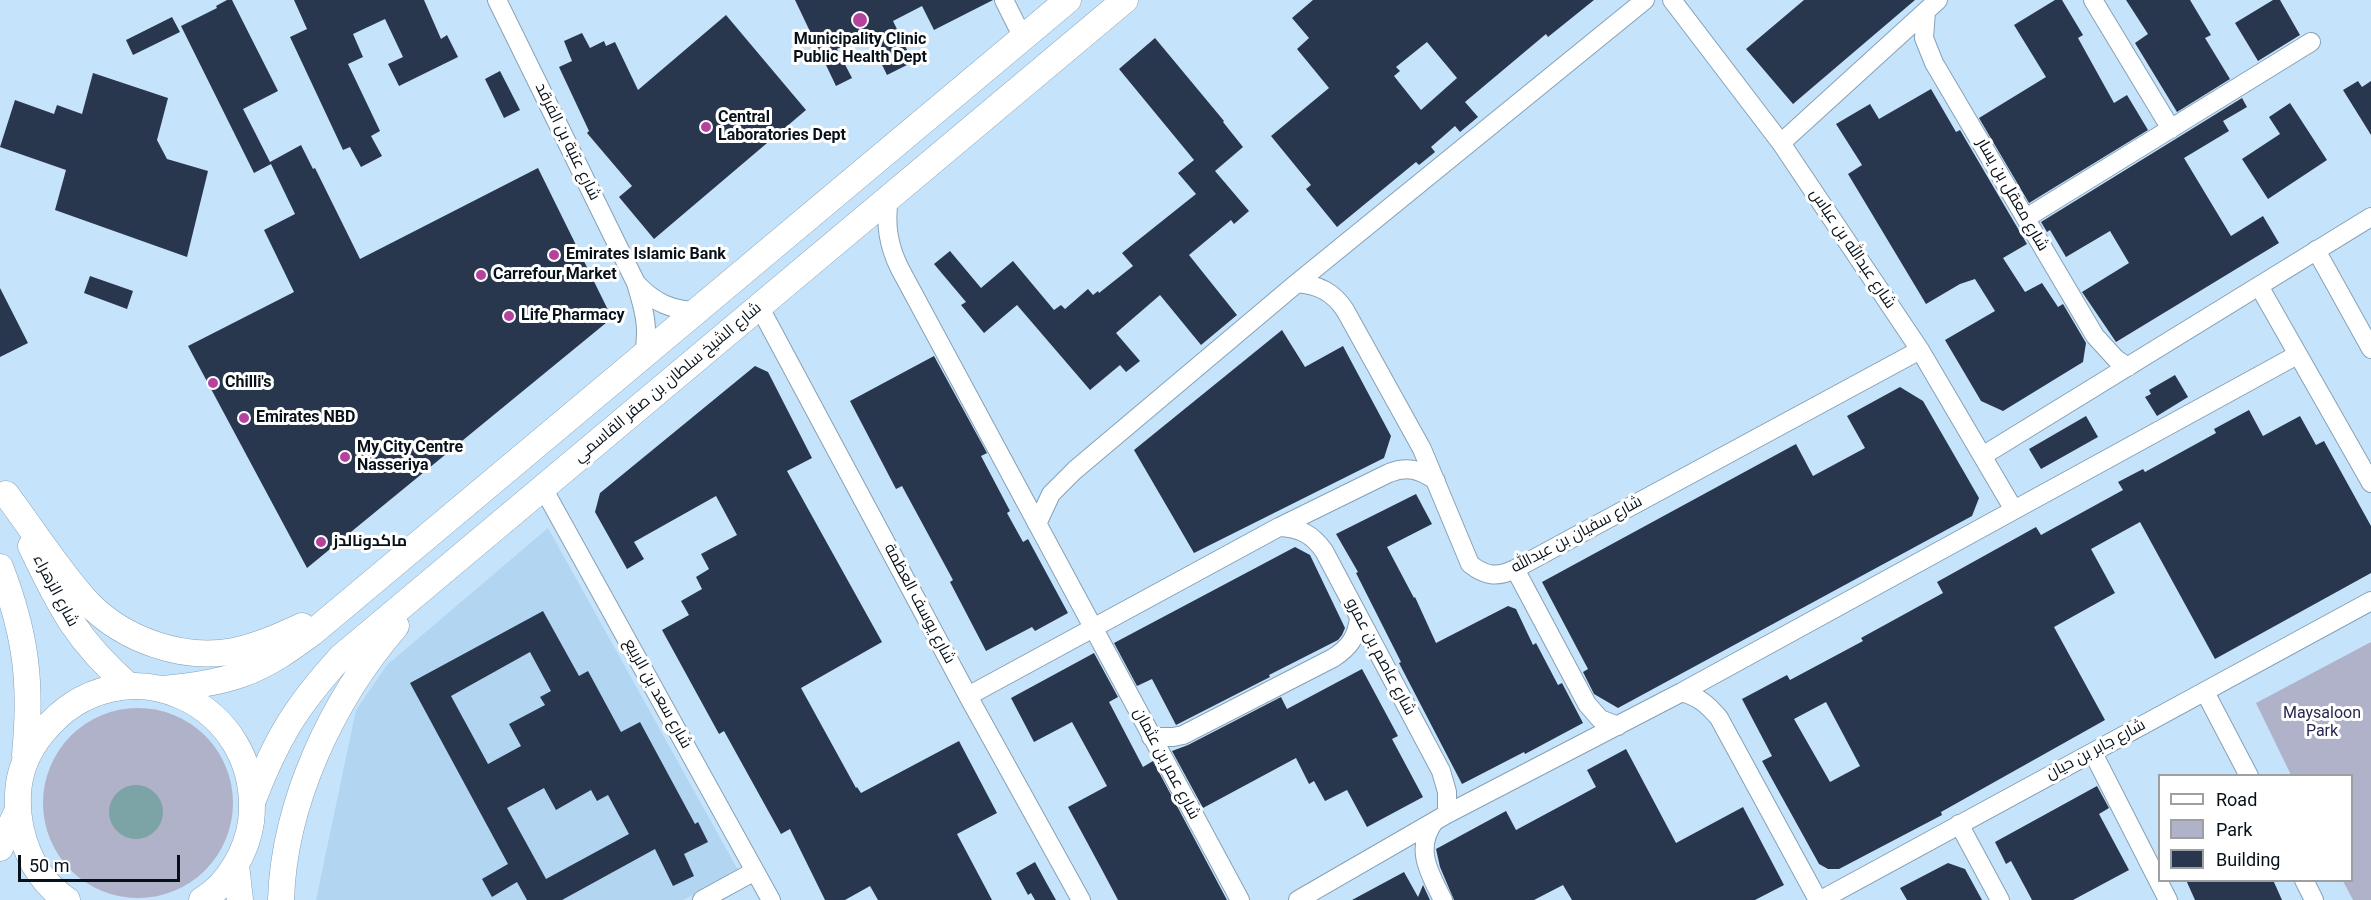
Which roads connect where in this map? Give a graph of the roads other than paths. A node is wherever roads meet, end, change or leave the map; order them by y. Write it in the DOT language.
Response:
graph roads {
  1 [pos="497,0"];
  2 [pos="1004,0"];
  3 [pos="1068,0"];
  4 [pos="1125,0"];
  5 [pos="1644,0"];
  6 [pos="1672,0"];
  7 [pos="2093,0"];
  8 [pos="1932,5"];
  9 [pos="1023,38"];
  10 [pos="2311,42"];
  11 [pos="2171,129"];
  12 [pos="1781,142"];
  13 [pos="890,197"];
  14 [pos="2371,217"];
  15 [pos="2026,218"];
  16 [pos="2316,250"];
  17 [pos="636,283"];
  18 [pos="1297,284"];
  19 [pos="2259,286"];
  20 [pos="759,306"];
  21 [pos="696,311"];
  22 [pos="2371,349"];
  23 [pos="1920,350"];
  24 [pos="2297,355"];
  25 [pos="643,357"];
  26 [pos="2128,366"];
  27 [pos="1984,455"];
  28 [pos="1436,481"];
  29 [pos="2371,483"];
  30 [pos="3,488"];
  31 [pos="543,488"];
  32 [pos="2014,510"];
  33 [pos="1037,524"];
  34 [pos="1279,527"];
  35 [pos="0,567"];
  36 [pos="1515,569"];
  37 [pos="444,570"];
  38 [pos="2371,601"];
  39 [pos="344,607"];
  40 [pos="1359,618"];
  41 [pos="1094,627"];
  42 [pos="129,686"];
  43 [pos="163,689"];
  44 [pos="1682,692"];
  45 [pos="2205,692"];
  46 [pos="968,696"];
  47 [pos="1618,726"];
  48 [pos="1151,737"];
  49 [pos="2093,753"];
  50 [pos="2248,774"];
  51 [pos="15,787"];
  52 [pos="253,800"];
  53 [pos="1440,818"];
  54 [pos="1959,824"];
  55 [pos="0,848"];
  56 [pos="236,865"];
  57 [pos="755,872"];
  58 [pos="2158,880"];
  59 [pos="2159,882"];
  60 [pos="2305,882"];
  61 [pos="67,900"];
  62 [pos="202,900"];
  63 [pos="240,900"];
  64 [pos="280,900"];
  65 [pos="702,900"];
  66 [pos="771,900"];
  67 [pos="1081,900"];
  68 [pos="1240,900"];
  69 [pos="1298,900"];
  70 [pos="1443,900"];
  71 [pos="1820,900"];
  72 [pos="2000,900"];
  73 [pos="2168,900"];
  74 [pos="2314,900"];
  1 -- 17 [label="street, شارع عتبة بن الفرقد"];
  2 -- 9 [label="street"];
  3 -- 9 [label="main road"];
  4 -- 13 [label="main road, شارع الشيخ سلطان بن صقر القاسمي"];
  5 -- 18 [label="street"];
  6 -- 12 [label="street, شارع عبدالله بن عباس"];
  7 -- 11 [label="street"];
  8 -- 12 [label="street"];
  8 -- 15 [label="street, شارع معقل بن يسار"];
  9 -- 21 [label="main road"];
  10 -- 11 [label="street"];
  11 -- 15 [label="street"];
  12 -- 23 [label="street, شارع عبدالله بن عباس"];
  13 -- 20 [label="main road, شارع الشيخ سلطان بن صقر القاسمي"];
  13 -- 33 [label="street, شارع عمر بن عثمان"];
  14 -- 16 [label="street"];
  15 -- 26 [label="street, شارع معقل بن يسار"];
  16 -- 19 [label="street"];
  16 -- 22 [label="street"];
  17 -- 21 [label="street, شارع عتبة بن الفرقد"];
  17 -- 25 [label="street, شارع عتبة بن الفرقد"];
  18 -- 28 [label="street, شارع سفيان بن عبدالله"];
  18 -- 33 [label="street"];
  19 -- 24 [label="street"];
  19 -- 26 [label="street"];
  20 -- 31 [label="main road, شارع الشيخ سلطان بن صقر القاسمي"];
  20 -- 46 [label="street, شارع يوسف العظمة"];
  21 -- 25 [label="main road"];
  23 -- 27 [label="street, شارع عبدالله بن عباس"];
  23 -- 36 [label="street, شارع سفيان بن عبدالله"];
  24 -- 29 [label="street"];
  24 -- 32 [label="street"];
  25 -- 39 [label="main road"];
  26 -- 27 [label="street"];
  27 -- 32 [label="street, شارع عبدالله بن عباس"];
  28 -- 34 [label="street"];
  28 -- 36 [label="street, شارع سفيان بن عبدالله"];
  30 -- 39 [label="main road"];
  30 -- 42 [label="main road, شارع الزهراء"];
  31 -- 37 [label="main road, شارع الشيخ سلطان بن صقر القاسمي"];
  31 -- 57 [label="street, شارع سعد بن الربيع"];
  32 -- 44 [label="street"];
  33 -- 41 [label="street, شارع عمر بن عثمان"];
  34 -- 40 [label="street, شارع عاصم بن عمرو"];
  34 -- 41 [label="street"];
  35 -- 51 [label="main road"];
  36 -- 47 [label="street"];
  37 -- 52 [label="main road, شارع الشيخ سلطان بن صقر القاسمي"];
  37 -- 64 [label="main road"];
  38 -- 45 [label="street, شارع جابر بن حيان"];
  39 -- 43 [label="main road"];
  40 -- 48 [label="street"];
  40 -- 53 [label="street, شارع عاصم بن عمرو"];
  41 -- 46 [label="street"];
  41 -- 48 [label="street, شارع عمر بن عثمان"];
  42 -- 43 [label="main road"];
  42 -- 51 [label="main road"];
  43 -- 52 [label="main road"];
  44 -- 47 [label="street"];
  44 -- 71 [label="street"];
  45 -- 49 [label="street, شارع جابر بن حيان"];
  45 -- 50 [label="street"];
  46 -- 67 [label="street, شارع يوسف العظمة"];
  47 -- 53 [label="street"];
  48 -- 68 [label="street, شارع عمر بن عثمان"];
  49 -- 54 [label="street, شارع جابر بن حيان"];
  49 -- 58 [label="street"];
  51 -- 55 [label="main road"];
  51 -- 61 [label="main road"];
  52 -- 56 [label="main road"];
  53 -- 69 [label="street"];
  53 -- 70 [label="street"];
  54 -- 71 [label="street, شارع جابر بن حيان"];
  54 -- 72 [label="street"];
  56 -- 62 [label="main road"];
  56 -- 63 [label="main road"];
  57 -- 65 [label="street"];
  57 -- 66 [label="street, شارع سعد بن الربيع"];
  59 -- 73 [label="street"];
  60 -- 74 [label="street"];
}
